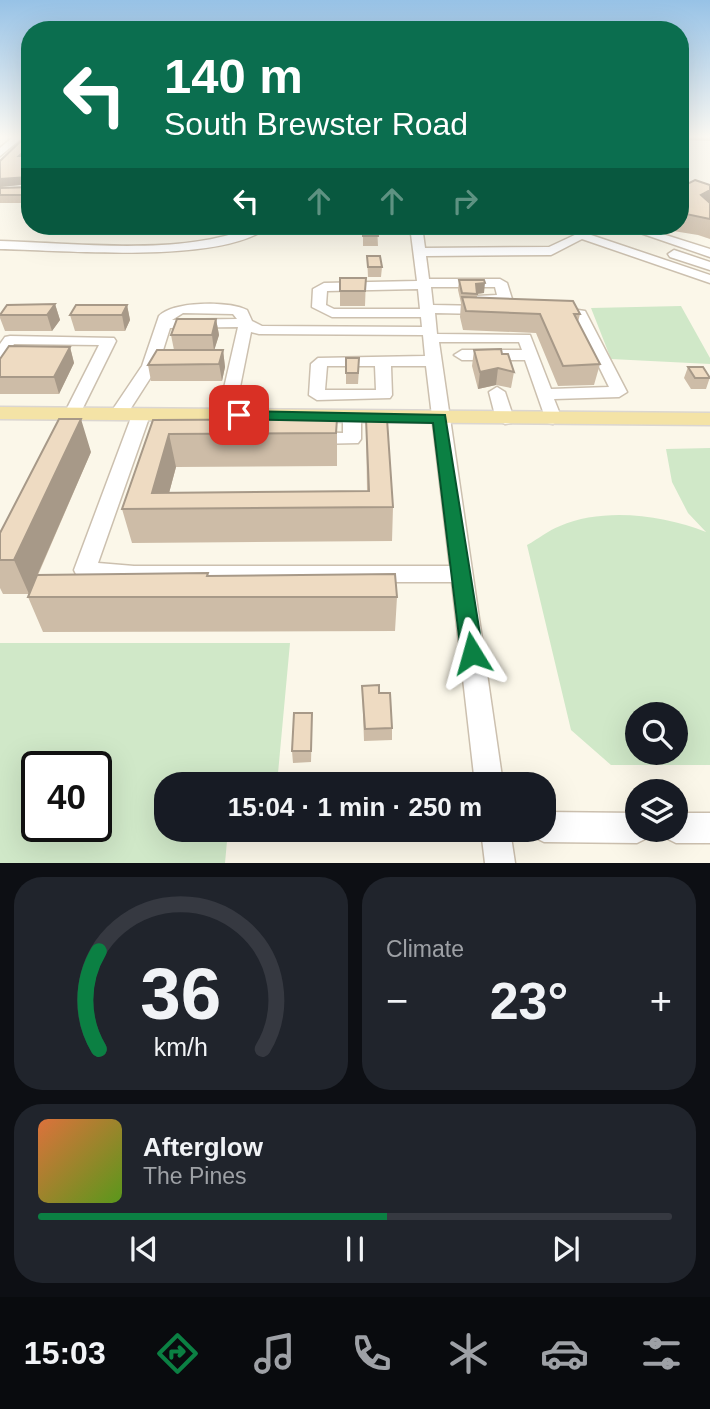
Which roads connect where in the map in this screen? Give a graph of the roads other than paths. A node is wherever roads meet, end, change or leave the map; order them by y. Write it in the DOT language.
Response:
graph roads {
  1 [pos="243,235"];
  2 [pos="417,235"];
  3 [pos="581,235"];
  4 [pos="619,235"];
  5 [pos="654,235"];
  6 [pos="0,245"];
  7 [pos="419,248"];
  8 [pos="710,253"];
  9 [pos="710,266"];
  10 [pos="710,279"];
  11 [pos="384,285"];
  12 [pos="426,298"];
  13 [pos="449,309"];
  14 [pos="512,310"];
  15 [pos="536,311"];
  16 [pos="386,313"];
  17 [pos="246,323"];
  18 [pos="431,335"];
  19 [pos="454,338"];
  20 [pos="0,355"];
  21 [pos="462,355"];
  22 [pos="531,355"];
  23 [pos="383,361"];
  24 [pos="434,361"];
  25 [pos="498,392"];
  26 [pos="544,394"];
  27 [pos="384,395"];
  28 [pos="332,396"];
  29 [pos="0,413"];
  30 [pos="72,414"];
  31 [pos="118,415"];
  32 [pos="141,415"];
  33 [pos="176,415"];
  34 [pos="209,415"];
  35 [pos="239,415"];
  36 [pos="302,416"];
  37 [pos="331,417"];
  38 [pos="352,417"];
  39 [pos="384,418"];
  40 [pos="440,419"];
  41 [pos="505,419"];
  42 [pos="553,419"];
  43 [pos="710,419"];
  44 [pos="172,437"];
  45 [pos="203,437"];
  46 [pos="461,575"];
  47 [pos="487,772"];
  48 [pos="556,827"];
  49 [pos="625,828"];
  50 [pos="688,828"];
  51 [pos="710,828"];
  52 [pos="497,842"];
  53 [pos="500,863"];
  1 -- 6 [label="street"];
  2 -- 7 [label="street"];
  3 -- 7 [label="street"];
  3 -- 10 [label="street"];
  4 -- 9 [label="street"];
  5 -- 8 [label="street"];
  7 -- 12 [label="street"];
  11 -- 12 [label="street"];
  11 -- 16 [label="street"];
  11 -- 16 [label="street"];
  12 -- 12 [label="street"];
  12 -- 13 [label="street"];
  12 -- 16 [label="street"];
  12 -- 18 [label="street"];
  13 -- 14 [label="street"];
  13 -- 19 [label="street"];
  15 -- 26 [label="street"];
  17 -- 18 [label="street"];
  17 -- 31 [label="street"];
  17 -- 35 [label="street"];
  18 -- 19 [label="street"];
  18 -- 24 [label="street"];
  19 -- 22 [label="street"];
  20 -- 30 [label="street"];
  21 -- 22 [label="street"];
  22 -- 26 [label="street"];
  23 -- 24 [label="street"];
  23 -- 27 [label="street"];
  23 -- 28 [label="street"];
  24 -- 40 [label="street"];
  25 -- 41 [label="street"];
  26 -- 42 [label="street"];
  27 -- 28 [label="street"];
  27 -- 39 [label="street"];
  28 -- 37 [label="street"];
  29 -- 30 [label="main road"];
  30 -- 31 [label="main road"];
  31 -- 32 [label="main road"];
  32 -- 33 [label="main road"];
  32 -- 46 [label="street"];
  33 -- 34 [label="main road"];
  33 -- 44 [label="street"];
  34 -- 35 [label="main road"];
  34 -- 45 [label="street"];
  35 -- 36 [label="main road"];
  36 -- 37 [label="main road"];
  36 -- 38 [label="street"];
  37 -- 38 [label="main road"];
  38 -- 39 [label="main road"];
  39 -- 40 [label="main road"];
  40 -- 41 [label="main road"];
  40 -- 46 [label="street"];
  41 -- 42 [label="main road"];
  42 -- 43 [label="main road"];
  46 -- 47 [label="street"];
  48 -- 49 [label="street"];
  50 -- 51 [label="street"];
  52 -- 53 [label="street"];
}
